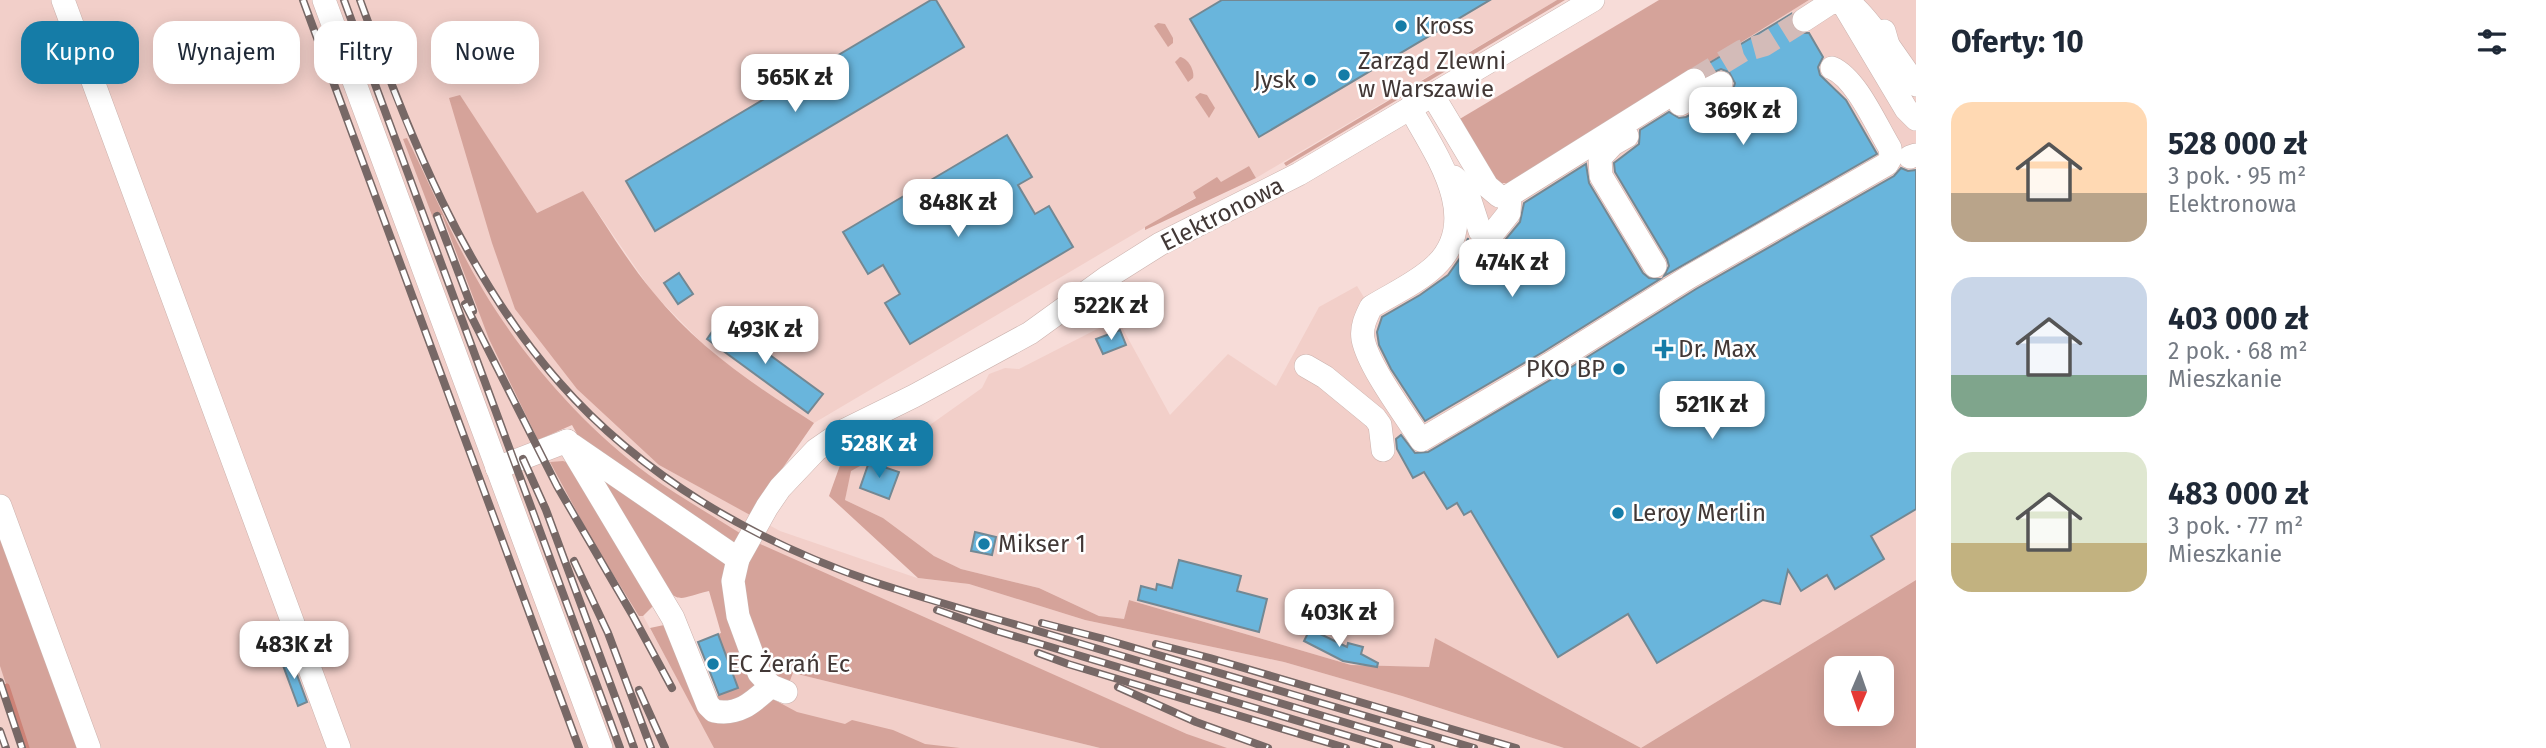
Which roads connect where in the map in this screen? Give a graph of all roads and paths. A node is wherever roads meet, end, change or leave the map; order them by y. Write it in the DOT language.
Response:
graph roads {
  1 [pos="63,0"];
  2 [pos="324,0"];
  3 [pos="1593,0"];
  4 [pos="1851,2"];
  5 [pos="1804,20"];
  6 [pos="1832,68"];
  7 [pos="1694,80"];
  8 [pos="1721,83"];
  9 [pos="1916,85"];
  10 [pos="1432,94"];
  11 [pos="1410,108"];
  12 [pos="1916,119"];
  13 [pos="1474,164"];
  14 [pos="1499,196"];
  15 [pos="1461,198"];
  16 [pos="1655,266"];
  17 [pos="1306,366"];
  18 [pos="567,441"];
  19 [pos="1383,450"];
  20 [pos="497,468"];
  21 [pos="0,506"];
  22 [pos="738,559"];
  23 [pos="89,748"];
  24 [pos="339,748"];
  25 [pos="601,748"];
  1 -- 24 [label="street"];
  2 -- 20 [label="street"];
  3 -- 10 [label="street, Elektronowa"];
  4 -- 5 [label="street"];
  4 -- 9 [label="street"];
  4 -- 12 [label="street"];
  6 -- 15 [label="street"];
  7 -- 15 [label="street"];
  8 -- 16 [label="street"];
  10 -- 11 [label="street, Elektronowa"];
  10 -- 13 [label="street"];
  11 -- 15 [label="street"];
  11 -- 22 [label="street, Elektronowa"];
  13 -- 14 [label="street"];
  13 -- 15 [label="street"];
  17 -- 19 [label="street"];
  18 -- 20 [label="street"];
  18 -- 22 [label="street"];
  18 -- 22 [label="street"];
  20 -- 25 [label="street"];
  21 -- 23 [label="street"];
}
